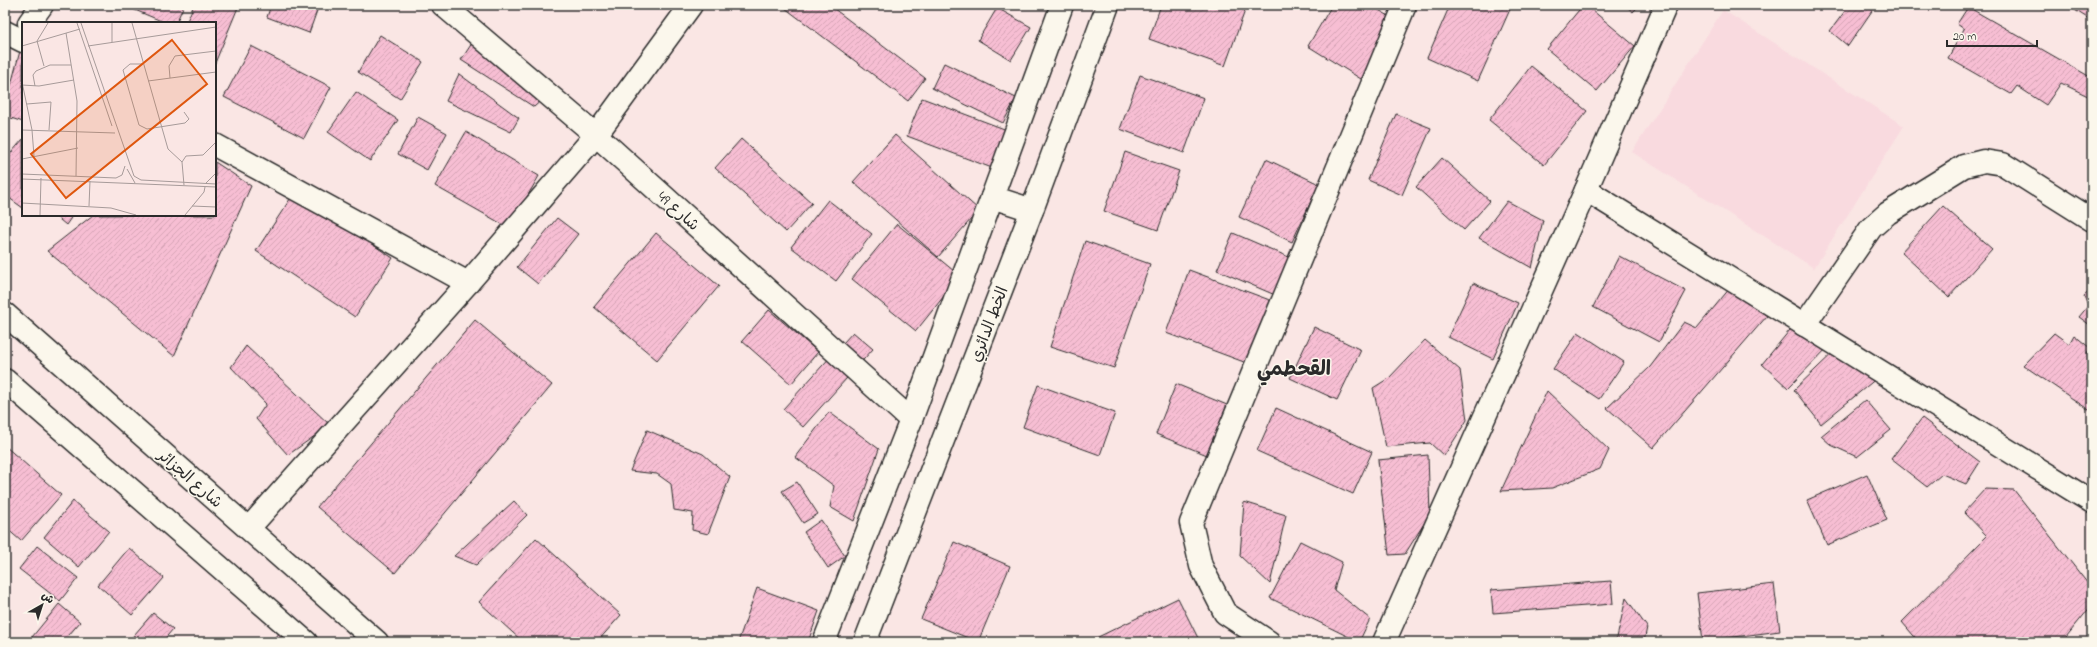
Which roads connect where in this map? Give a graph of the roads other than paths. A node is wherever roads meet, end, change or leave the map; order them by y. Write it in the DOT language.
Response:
graph roads {
  1 [pos="42,5"];
  2 [pos="443,5"];
  3 [pos="691,5"];
  4 [pos="1062,5"];
  5 [pos="1108,5"];
  6 [pos="1405,5"];
  7 [pos="1663,6"];
  8 [pos="29,22"];
  9 [pos="596,135"];
  10 [pos="216,146"];
  11 [pos="1586,190"];
  12 [pos="992,197"];
  13 [pos="1032,210"];
  14 [pos="2092,220"];
  15 [pos="468,283"];
  16 [pos="5,314"];
  17 [pos="1804,325"];
  18 [pos="5,380"];
  19 [pos="911,420"];
  20 [pos="2092,502"];
  21 [pos="249,528"];
  22 [pos="306,642"];
  23 [pos="376,642"];
  24 [pos="824,642"];
  25 [pos="865,642"];
  26 [pos="1269,642"];
  27 [pos="1384,642"];
  1 -- 8 [label="street"];
  2 -- 9 [label="street, شارع 49"];
  3 -- 9 [label="street"];
  4 -- 12 [label="street"];
  5 -- 13 [label="street, الخط الدائري"];
  6 -- 26 [label="street"];
  7 -- 11 [label="street"];
  9 -- 15 [label="street"];
  9 -- 19 [label="street, شارع 49"];
  10 -- 15 [label="street"];
  11 -- 17 [label="street"];
  11 -- 27 [label="street"];
  12 -- 13 [label="street"];
  12 -- 19 [label="street"];
  13 -- 25 [label="street, الخط الدائري"];
  14 -- 17 [label="street"];
  15 -- 21 [label="street"];
  16 -- 21 [label="street, شارع الجزائر"];
  17 -- 20 [label="street"];
  18 -- 22 [label="street"];
  19 -- 24 [label="street"];
  21 -- 23 [label="street, شارع الجزائر"];
}
